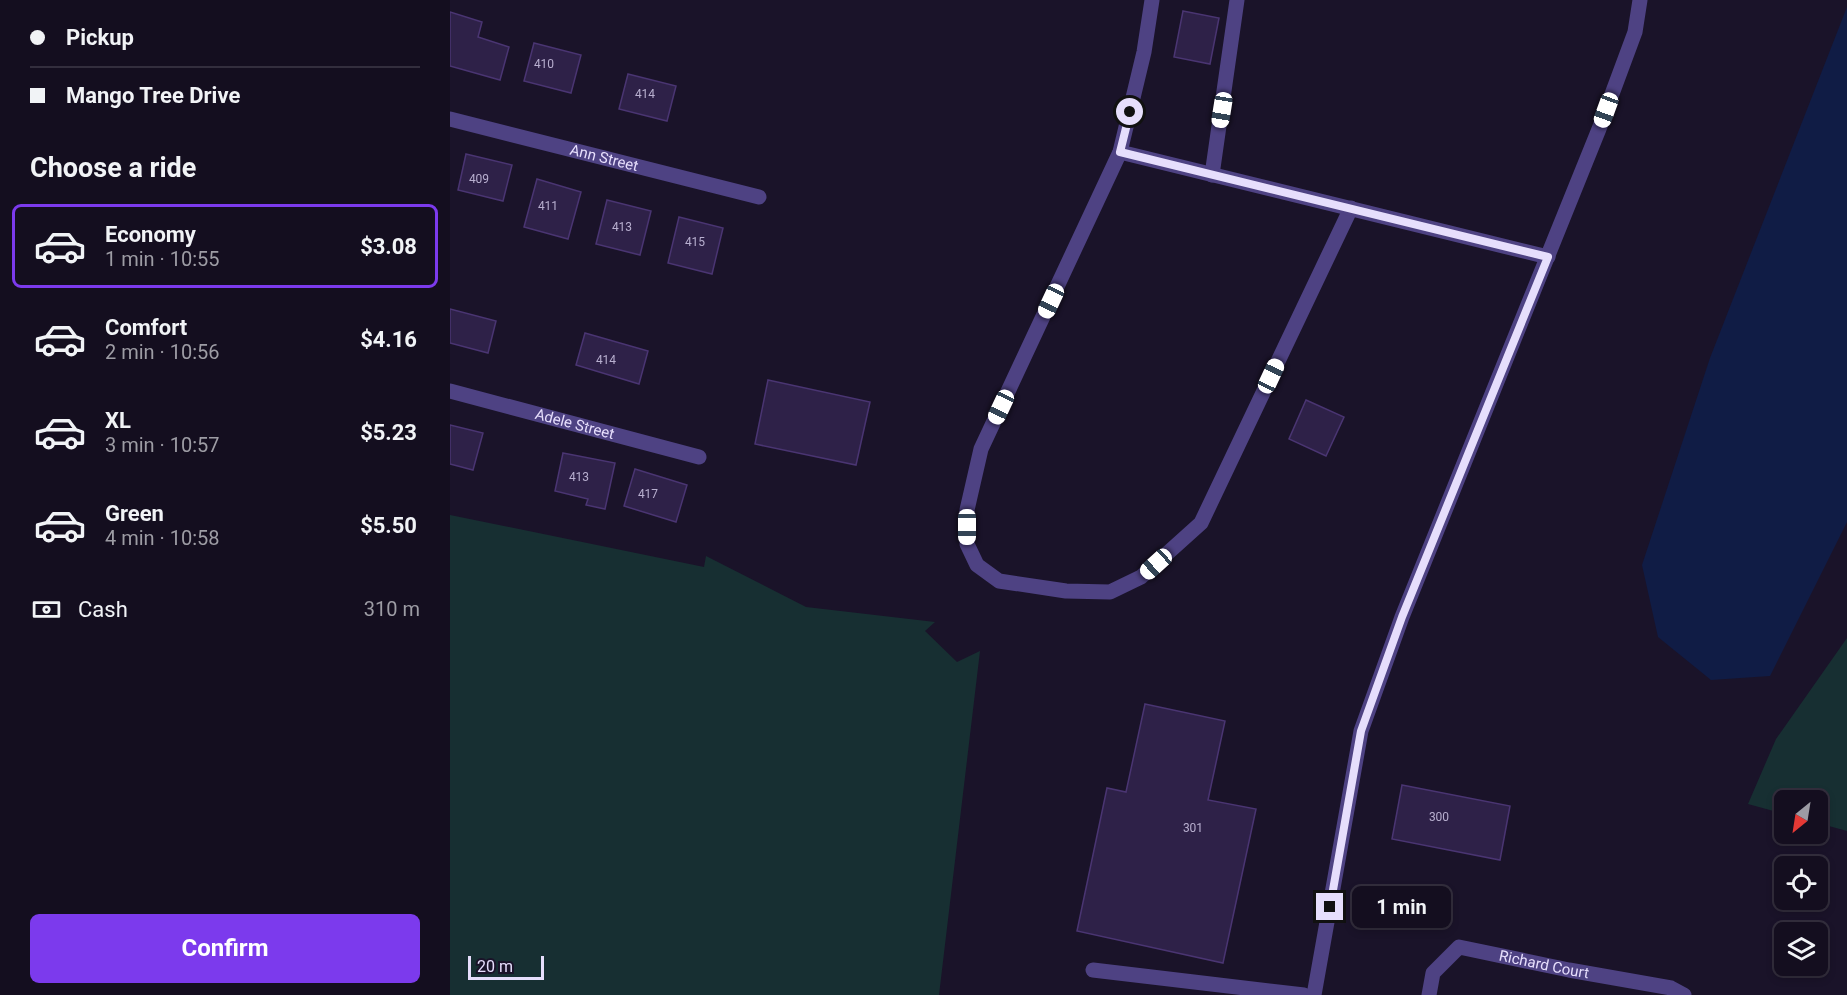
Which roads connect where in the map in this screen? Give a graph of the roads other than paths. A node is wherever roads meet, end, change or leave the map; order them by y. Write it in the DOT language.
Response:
graph roads {
  1 [pos="1152,0"];
  2 [pos="1237,0"];
  3 [pos="1640,0"];
  4 [pos="450,119"];
  5 [pos="1120,152"];
  6 [pos="1212,175"];
  7 [pos="759,197"];
  8 [pos="1351,208"];
  9 [pos="1548,257"];
  10 [pos="450,391"];
  11 [pos="699,457"];
  12 [pos="1093,970"];
  13 [pos="1304,995"];
  14 [pos="1314,995"];
  15 [pos="1429,995"];
  16 [pos="1684,995"];
  1 -- 5 [label="street"];
  2 -- 6 [label="street"];
  3 -- 9 [label="street"];
  4 -- 7 [label="street, Ann Street"];
  5 -- 6 [label="street"];
  5 -- 8 [label="street"];
  6 -- 8 [label="street"];
  8 -- 9 [label="street"];
  9 -- 14 [label="street"];
  10 -- 11 [label="street, Adele Street"];
  12 -- 13 [label="street"];
  15 -- 16 [label="street, Richard Court"];
}
